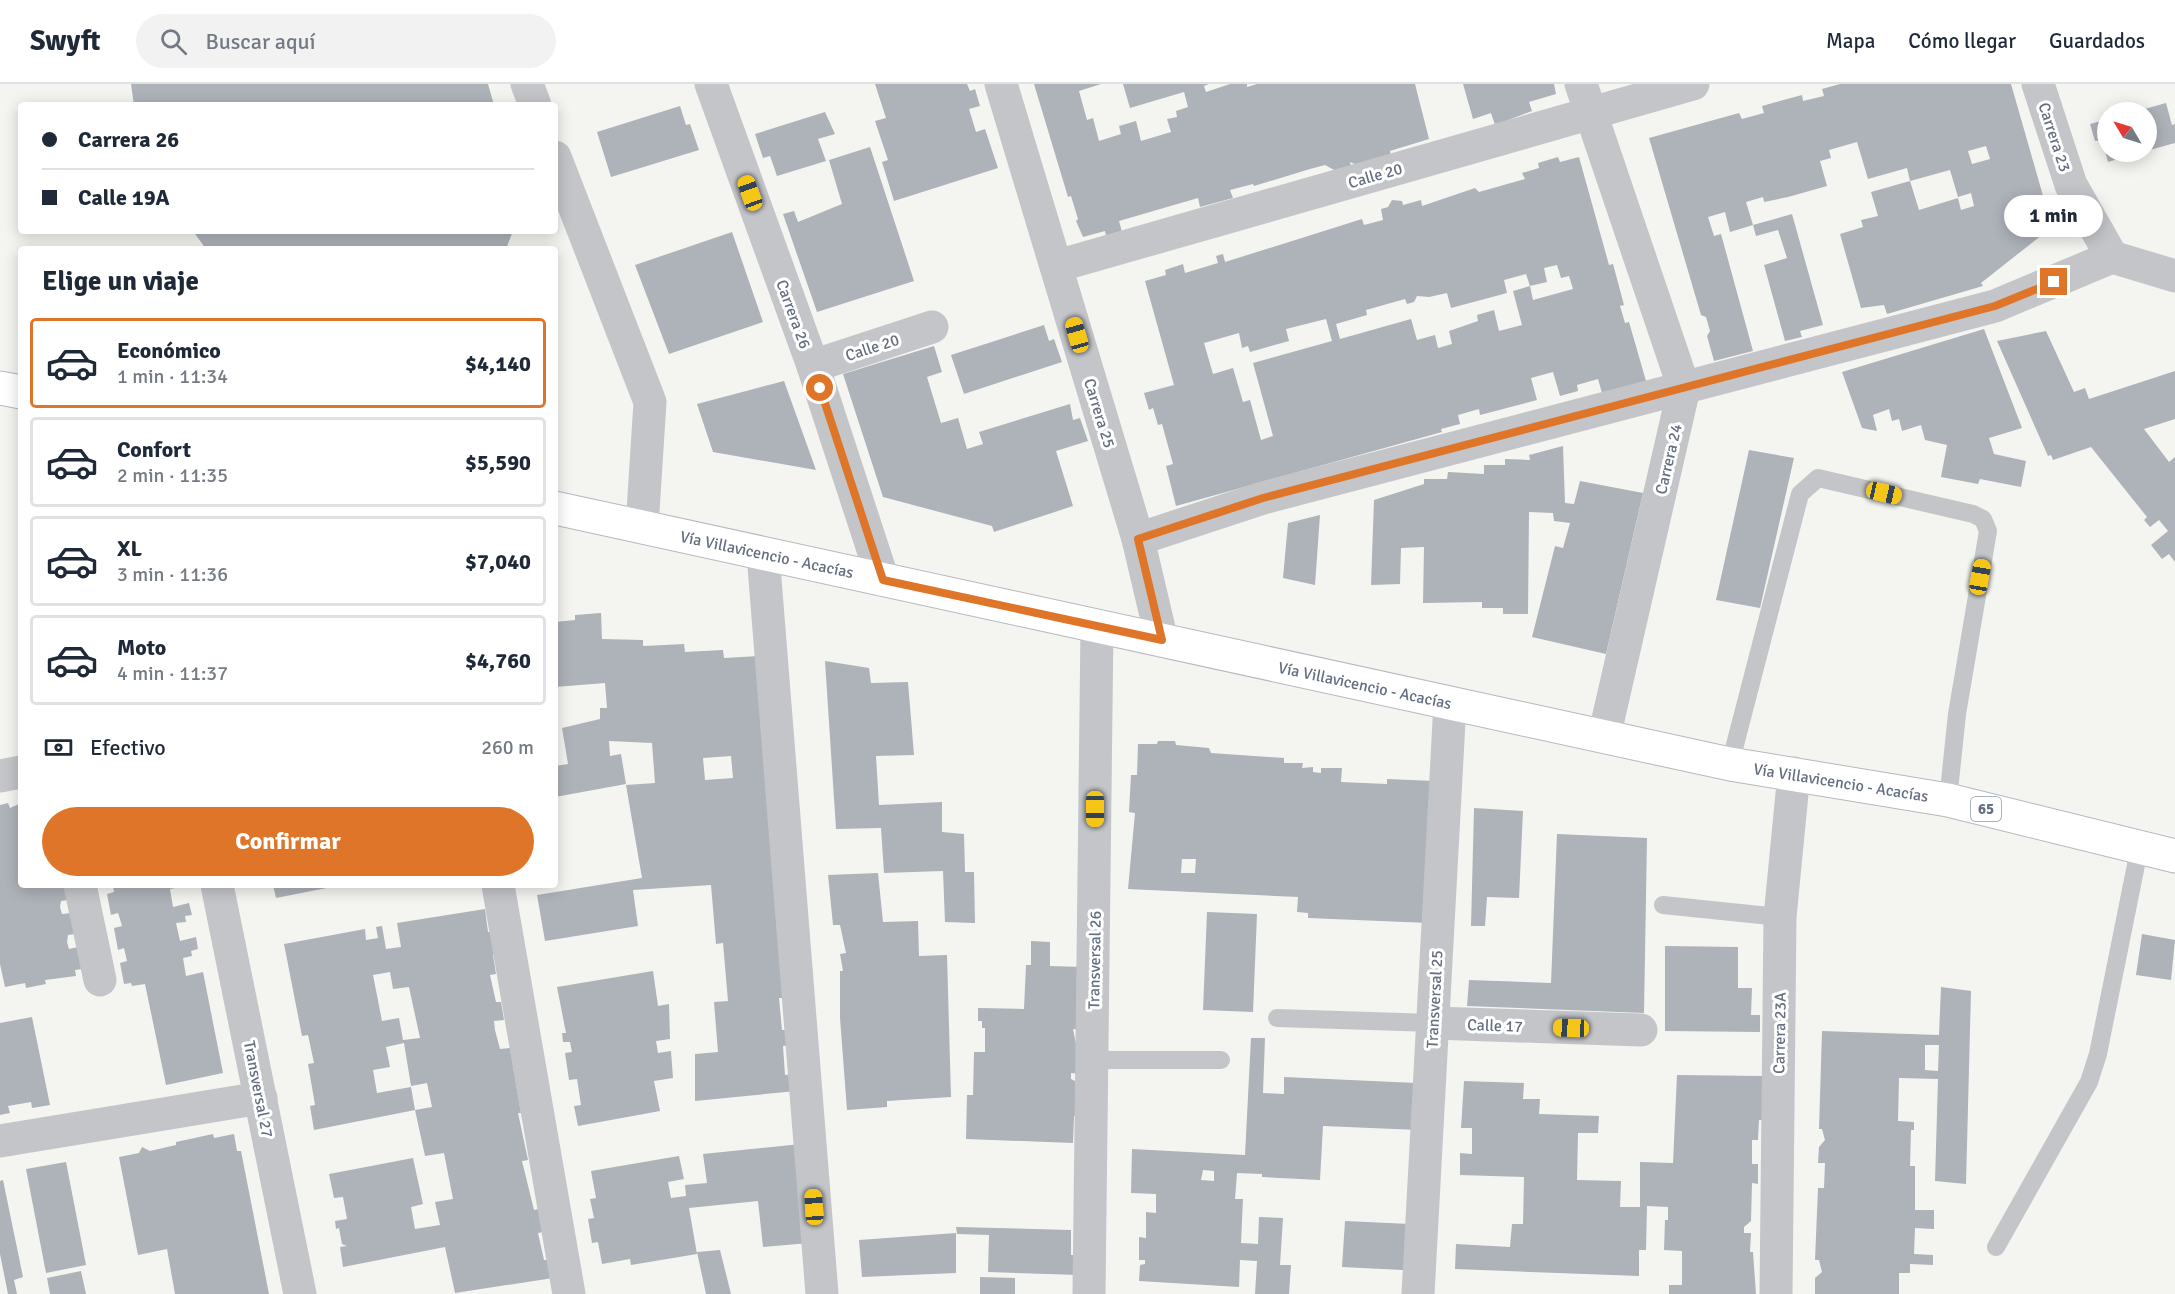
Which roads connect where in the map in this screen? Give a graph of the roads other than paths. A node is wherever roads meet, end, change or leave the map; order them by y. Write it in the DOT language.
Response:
graph roads {
  1 [pos="527,84"];
  2 [pos="711,84"];
  3 [pos="1001,84"];
  4 [pos="1693,84"];
  5 [pos="2038,84"];
  6 [pos="1585,99"];
  7 [pos="534,102"];
  8 [pos="558,165"];
  9 [pos="2112,257"];
  10 [pos="1057,266"];
  11 [pos="2175,276"];
  12 [pos="932,327"];
  13 [pos="813,366"];
  14 [pos="0,388"];
  15 [pos="1684,388"];
  16 [pos="18,391"];
  17 [pos="558,509"];
  18 [pos="642,527"];
  19 [pos="1138,539"];
  20 [pos="763,554"];
  21 [pos="883,580"];
  22 [pos="1097,626"];
  23 [pos="1162,640"];
  24 [pos="1450,703"];
  25 [pos="1604,737"];
  26 [pos="1730,764"];
  27 [pos="1794,773"];
  28 [pos="1948,800"];
  29 [pos="2139,846"];
  30 [pos="2175,856"];
  31 [pos="81,888"];
  32 [pos="219,888"];
  33 [pos="499,888"];
  34 [pos="1664,905"];
  35 [pos="1780,917"];
  36 [pos="100,980"];
  37 [pos="1277,1018"];
  38 [pos="1433,1023"];
  39 [pos="1641,1030"];
  40 [pos="1093,1060"];
  41 [pos="1221,1060"];
  42 [pos="261,1098"];
  43 [pos="0,1141"];
  44 [pos="1996,1247"];
  45 [pos="300,1294"];
  46 [pos="568,1294"];
  47 [pos="822,1294"];
  48 [pos="1089,1294"];
  49 [pos="1418,1294"];
  50 [pos="1776,1294"];
  1 -- 7 [label="street"];
  2 -- 13 [label="street, Carrera 26"];
  3 -- 10 [label="street, Carrera 25"];
  4 -- 6 [label="street, Calle 20"];
  5 -- 9 [label="street, Carrera 23"];
  6 -- 10 [label="street, Calle 20"];
  6 -- 15 [label="street"];
  8 -- 18 [label="street"];
  9 -- 11 [label="street"];
  9 -- 15 [label="street"];
  10 -- 19 [label="street, Carrera 25"];
  12 -- 13 [label="street, Calle 20"];
  13 -- 21 [label="street, Carrera 26"];
  14 -- 16 [label="main road"];
  15 -- 19 [label="street"];
  15 -- 25 [label="street, Carrera 24"];
  17 -- 18 [label="main road, Vía Villavicencio - Acacías / 65"];
  18 -- 20 [label="main road, Vía Villavicencio - Acacías / 65"];
  19 -- 23 [label="street, Carrera 25"];
  20 -- 21 [label="main road, Vía Villavicencio - Acacías / 65"];
  20 -- 47 [label="street"];
  21 -- 22 [label="main road, Vía Villavicencio - Acacías / 65"];
  22 -- 23 [label="main road, Vía Villavicencio - Acacías / 65"];
  22 -- 40 [label="street, Transversal 26"];
  23 -- 24 [label="main road, Vía Villavicencio - Acacías / 65"];
  24 -- 25 [label="main road, Vía Villavicencio - Acacías / 65"];
  24 -- 38 [label="street, Transversal 25"];
  25 -- 26 [label="main road, Vía Villavicencio - Acacías / 65"];
  26 -- 27 [label="main road, Vía Villavicencio - Acacías / 65"];
  26 -- 28 [label="lane"];
  27 -- 28 [label="main road, Vía Villavicencio - Acacías / 65"];
  27 -- 35 [label="street, Carrera 23A"];
  28 -- 29 [label="main road, Vía Villavicencio - Acacías / 65"];
  29 -- 30 [label="main road, Vía Villavicencio - Acacías / 65"];
  29 -- 44 [label="lane"];
  31 -- 36 [label="street"];
  32 -- 42 [label="street, Transversal 27"];
  33 -- 46 [label="street"];
  34 -- 35 [label="lane"];
  35 -- 50 [label="street, Carrera 23A"];
  37 -- 38 [label="lane, Calle 17"];
  38 -- 39 [label="street, Calle 17"];
  38 -- 49 [label="street, Transversal 25"];
  40 -- 41 [label="lane"];
  40 -- 48 [label="street, Transversal 26"];
  42 -- 43 [label="street"];
  42 -- 45 [label="street, Transversal 27"];
}
